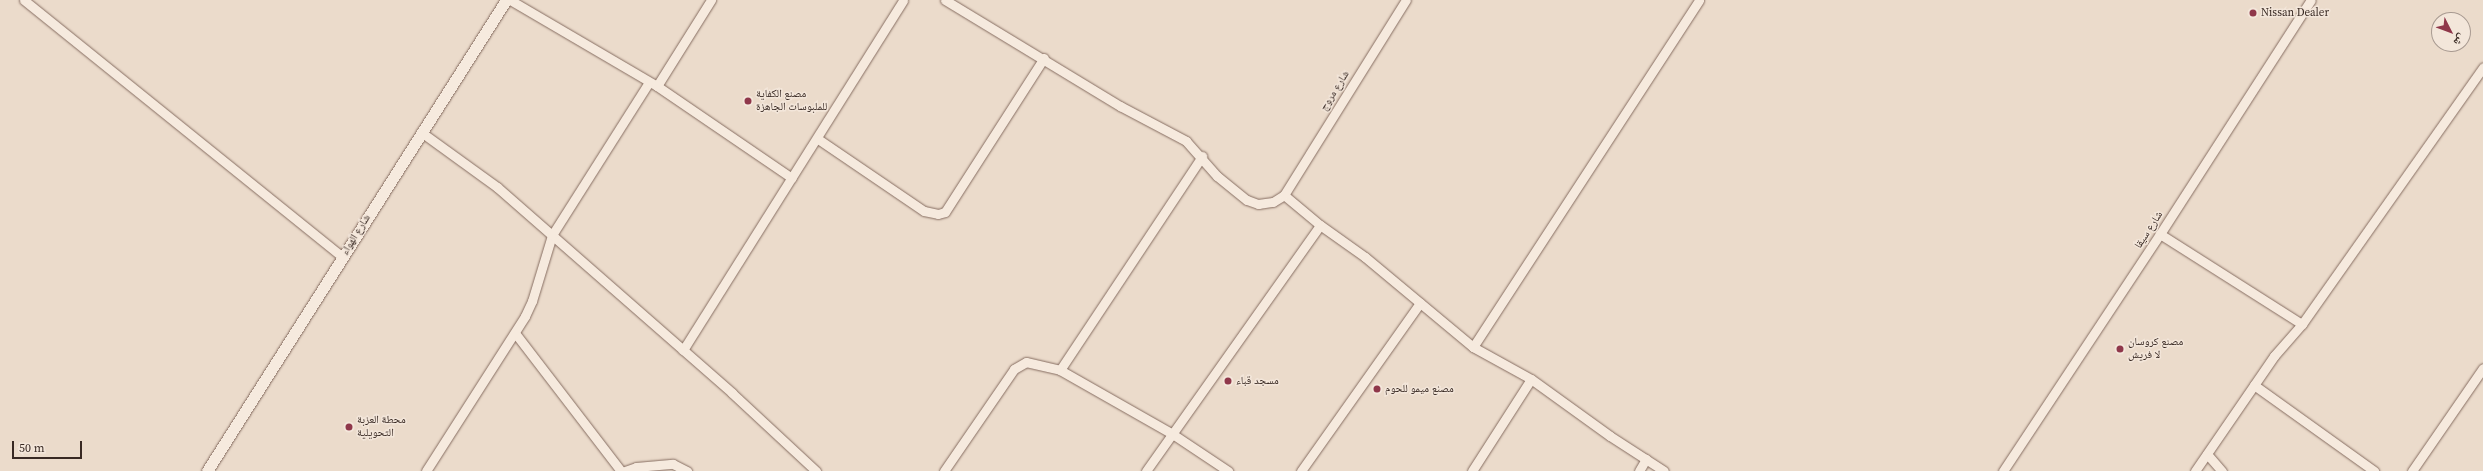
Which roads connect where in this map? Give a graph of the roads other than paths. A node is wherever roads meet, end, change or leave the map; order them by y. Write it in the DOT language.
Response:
graph roads {
  1 [pos="24,0"];
  2 [pos="506,0"];
  3 [pos="510,0"];
  4 [pos="711,0"];
  5 [pos="903,0"];
  6 [pos="947,0"];
  7 [pos="1406,0"];
  8 [pos="1699,0"];
  9 [pos="2311,0"];
  10 [pos="1044,58"];
  11 [pos="2483,67"];
  12 [pos="653,84"];
  13 [pos="421,132"];
  14 [pos="818,139"];
  15 [pos="1202,156"];
  16 [pos="792,178"];
  17 [pos="1284,195"];
  18 [pos="1320,225"];
  19 [pos="2160,234"];
  20 [pos="552,235"];
  21 [pos="343,257"];
  22 [pos="1420,303"];
  23 [pos="2302,324"];
  24 [pos="515,333"];
  25 [pos="1473,347"];
  26 [pos="683,350"];
  27 [pos="2483,368"];
  28 [pos="1060,370"];
  29 [pos="1531,379"];
  30 [pos="2254,385"];
  31 [pos="1171,433"];
  32 [pos="2207,454"];
  33 [pos="1646,459"];
  34 [pos="207,471"];
  35 [pos="426,471"];
  36 [pos="621,471"];
  37 [pos="625,471"];
  38 [pos="687,471"];
  39 [pos="816,471"];
  40 [pos="944,471"];
  41 [pos="1146,471"];
  42 [pos="1228,471"];
  43 [pos="1300,471"];
  44 [pos="1472,471"];
  45 [pos="1639,471"];
  46 [pos="1664,471"];
  47 [pos="2002,471"];
  48 [pos="2195,471"];
  49 [pos="2222,471"];
  50 [pos="2374,471"];
  51 [pos="2412,471"];
  1 -- 21 [label="street"];
  2 -- 13 [label="street, شارع الهواء"];
  3 -- 12 [label="street"];
  4 -- 12 [label="street"];
  5 -- 14 [label="street"];
  6 -- 10 [label="street"];
  7 -- 17 [label="street, شارع مروج"];
  8 -- 25 [label="street"];
  9 -- 19 [label="street, شارع سيقا"];
  10 -- 14 [label="street"];
  10 -- 15 [label="street"];
  11 -- 23 [label="street"];
  12 -- 16 [label="street"];
  12 -- 20 [label="street"];
  13 -- 20 [label="street"];
  13 -- 21 [label="street, شارع الهواء"];
  14 -- 16 [label="street"];
  15 -- 17 [label="street"];
  15 -- 28 [label="street"];
  16 -- 26 [label="street"];
  17 -- 18 [label="street"];
  18 -- 22 [label="street"];
  18 -- 31 [label="street"];
  19 -- 23 [label="street"];
  19 -- 47 [label="street, شارع سيقا"];
  20 -- 24 [label="street"];
  20 -- 26 [label="street"];
  21 -- 34 [label="street, شارع الهواء"];
  22 -- 25 [label="street"];
  22 -- 43 [label="street"];
  23 -- 30 [label="street"];
  24 -- 35 [label="street"];
  24 -- 36 [label="street"];
  25 -- 29 [label="street"];
  26 -- 39 [label="street"];
  27 -- 51 [label="street"];
  28 -- 31 [label="street"];
  28 -- 40 [label="street"];
  29 -- 33 [label="street"];
  29 -- 44 [label="street"];
  30 -- 32 [label="street"];
  30 -- 50 [label="street"];
  31 -- 41 [label="street"];
  31 -- 42 [label="street"];
  32 -- 48 [label="street"];
  32 -- 49 [label="street"];
  33 -- 45 [label="street"];
  33 -- 46 [label="street"];
  37 -- 38 [label="street"];
}
